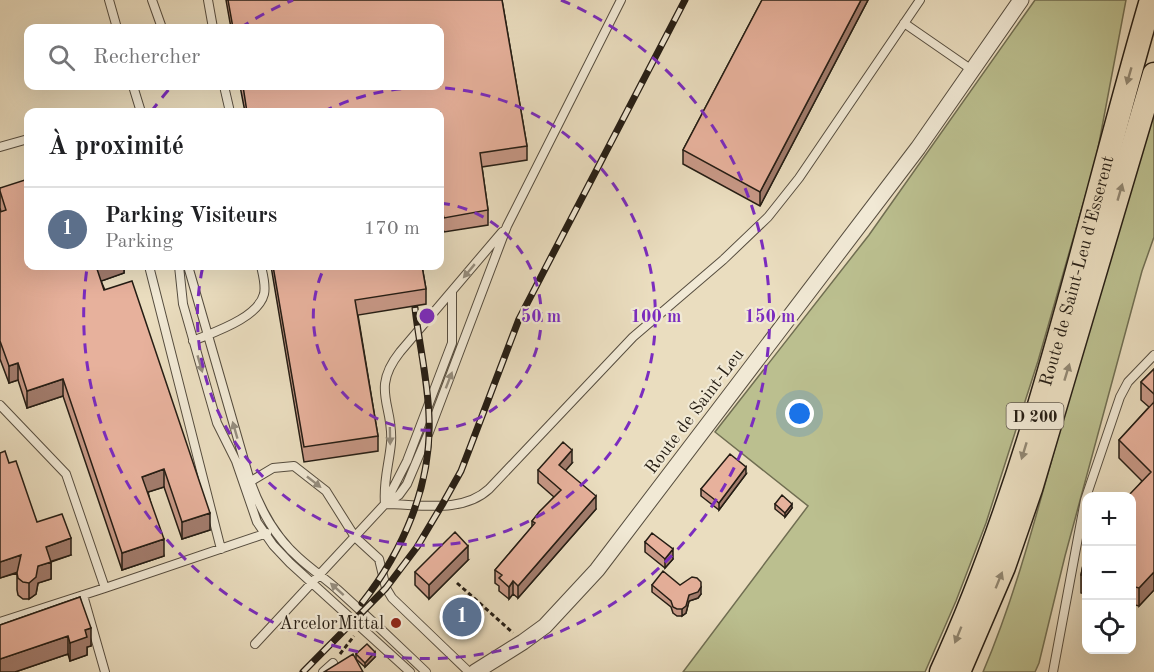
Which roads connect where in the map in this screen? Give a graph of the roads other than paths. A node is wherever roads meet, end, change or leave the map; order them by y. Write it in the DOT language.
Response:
graph roads {
  1 [pos="109,0"];
  2 [pos="152,0"];
  3 [pos="207,0"];
  4 [pos="621,0"];
  5 [pos="920,0"];
  6 [pos="1020,0"];
  7 [pos="1151,0"];
  8 [pos="904,23"];
  9 [pos="116,24"];
  10 [pos="161,24"];
  11 [pos="212,24"];
  12 [pos="972,70"];
  13 [pos="1154,74"];
  14 [pos="134,90"];
  15 [pos="225,90"];
  16 [pos="140,108"];
  17 [pos="229,108"];
  18 [pos="24,140"];
  19 [pos="0,147"];
  20 [pos="507,226"];
  21 [pos="150,270"];
  22 [pos="179,270"];
  23 [pos="189,270"];
  24 [pos="261,270"];
  25 [pos="452,292"];
  26 [pos="208,334"];
  27 [pos="193,341"];
  28 [pos="1154,355"];
  29 [pos="0,405"];
  30 [pos="247,483"];
  31 [pos="385,504"];
  32 [pos="274,530"];
  33 [pos="264,534"];
  34 [pos="355,537"];
  35 [pos="221,549"];
  36 [pos="321,575"];
  37 [pos="312,584"];
  38 [pos="105,588"];
  39 [pos="82,595"];
  40 [pos="0,622"];
  41 [pos="255,644"];
  42 [pos="333,663"];
  43 [pos="105,672"];
  44 [pos="323,672"];
  45 [pos="410,672"];
  46 [pos="426,672"];
  47 [pos="469,672"];
  48 [pos="475,672"];
  49 [pos="941,672"];
  50 [pos="959,672"];
  51 [pos="1053,672"];
  1 -- 9 [label="lane"];
  2 -- 10 [label="lane"];
  3 -- 11 [label="lane"];
  4 -- 20 [label="lane"];
  5 -- 8 [label="lane"];
  6 -- 12 [label="street, Route de Saint-Leu"];
  7 -- 49 [label="main road, Route de Saint-Leu d'Esserent / D 200, one-way"];
  8 -- 12 [label="lane"];
  8 -- 31 [label="lane"];
  12 -- 48 [label="street, Route de Saint-Leu"];
  50 -- 13 [label="main road, Route de Saint-Leu d'Esserent / D 200, one-way"];
  14 -- 16 [label="lane"];
  15 -- 17 [label="lane"];
  18 -- 19 [label="lane"];
  20 -- 25 [label="lane, one-way"];
  31 -- 20 [label="lane, one-way"];
  21 -- 35 [label="lane"];
  22 -- 27 [label="lane"];
  23 -- 26 [label="lane"];
  24 -- 26 [label="lane"];
  25 -- 31 [label="lane"];
  25 -- 31 [label="lane, one-way"];
  26 -- 27 [label="lane"];
  30 -- 26 [label="lane, one-way"];
  27 -- 30 [label="lane, one-way"];
  28 -- 51 [label="lane"];
  29 -- 38 [label="lane"];
  30 -- 32 [label="lane"];
  30 -- 33 [label="lane"];
  30 -- 34 [label="lane, one-way"];
  31 -- 34 [label="lane"];
  32 -- 33 [label="lane"];
  32 -- 36 [label="lane"];
  33 -- 35 [label="lane"];
  33 -- 37 [label="lane"];
  34 -- 36 [label="lane"];
  34 -- 47 [label="lane"];
  35 -- 38 [label="lane"];
  36 -- 37 [label="lane"];
  46 -- 36 [label="lane, one-way"];
  37 -- 41 [label="lane"];
  37 -- 45 [label="lane"];
  38 -- 39 [label="lane"];
  39 -- 40 [label="lane"];
  39 -- 43 [label="lane"];
  42 -- 44 [label="lane"];
}
